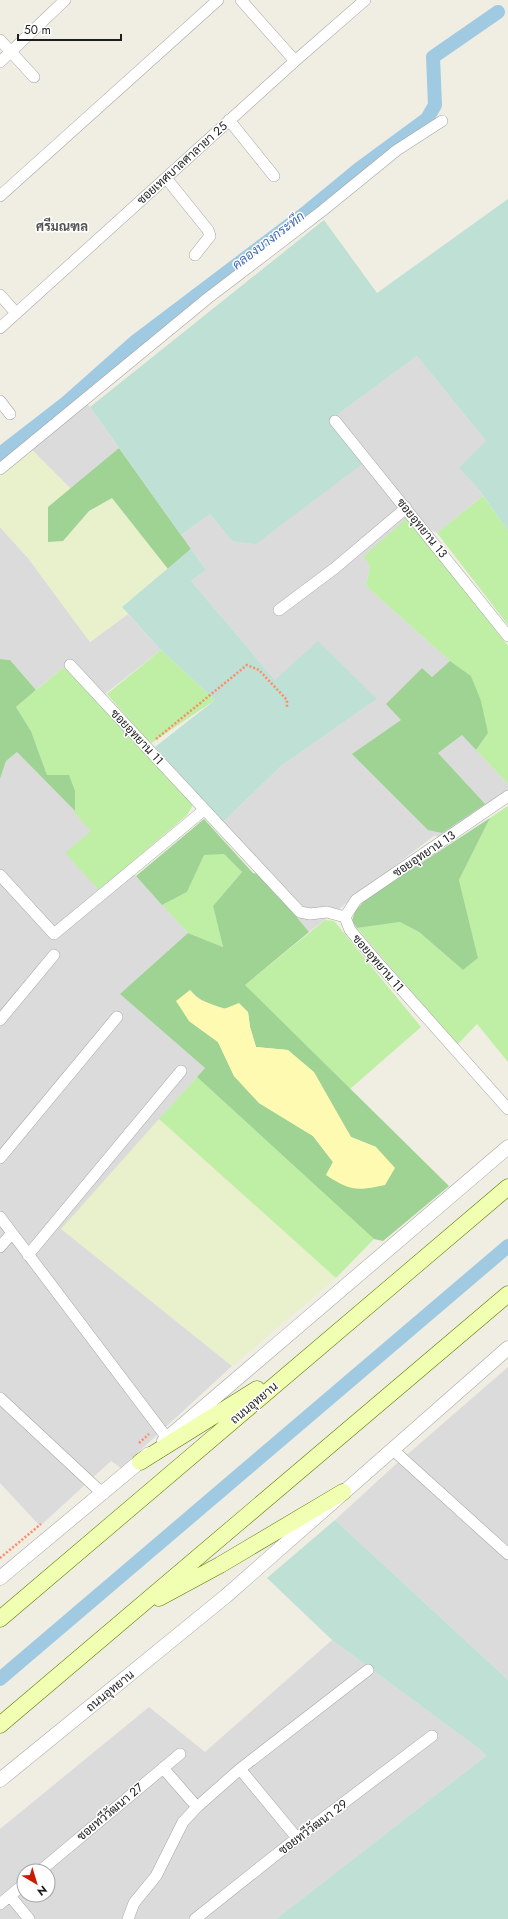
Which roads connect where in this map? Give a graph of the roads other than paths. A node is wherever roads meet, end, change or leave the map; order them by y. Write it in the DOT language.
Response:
graph roads {
  1 [pos="65,0"];
  2 [pos="218,0"];
  3 [pos="241,0"];
  4 [pos="365,0"];
  5 [pos="0,40"];
  6 [pos="11,52"];
  7 [pos="295,61"];
  8 [pos="0,62"];
  9 [pos="34,77"];
  10 [pos="229,120"];
  11 [pos="442,121"];
  12 [pos="274,176"];
  13 [pos="166,178"];
  14 [pos="0,196"];
  15 [pos="196,255"];
  16 [pos="0,295"];
  17 [pos="16,313"];
  18 [pos="0,328"];
  19 [pos="0,401"];
  20 [pos="10,414"];
  21 [pos="335,421"];
  22 [pos="0,469"];
  23 [pos="406,508"];
  24 [pos="278,610"];
  25 [pos="508,636"];
  26 [pos="70,665"];
  27 [pos="508,796"];
  28 [pos="204,810"];
  29 [pos="0,875"];
  30 [pos="345,917"];
  31 [pos="54,955"];
  32 [pos="117,1017"];
  33 [pos="0,1020"];
  34 [pos="181,1071"];
  35 [pos="508,1109"];
  36 [pos="508,1147"];
  37 [pos="0,1158"];
  38 [pos="508,1187"];
  39 [pos="0,1217"];
  40 [pos="12,1233"];
  41 [pos="0,1247"];
  42 [pos="28,1255"];
  43 [pos="508,1294"];
  44 [pos="322,1345"];
  45 [pos="508,1348"];
  46 [pos="0,1398"];
  47 [pos="167,1438"];
  48 [pos="392,1449"];
  49 [pos="140,1462"];
  50 [pos="343,1492"];
  51 [pos="103,1494"];
  52 [pos="508,1554"];
  53 [pos="0,1578"];
  54 [pos="131,1614"];
  55 [pos="0,1619"];
  56 [pos="368,1670"];
  57 [pos="0,1725"];
  58 [pos="432,1736"];
  59 [pos="180,1754"];
  60 [pos="163,1768"];
  61 [pos="240,1769"];
  62 [pos="0,1780"];
  63 [pos="197,1807"];
  64 [pos="296,1838"];
  65 [pos="50,1863"];
  66 [pos="16,1891"];
  67 [pos="10,1896"];
  68 [pos="0,1904"];
  69 [pos="29,1919"];
  70 [pos="128,1919"];
  71 [pos="195,1919"];
  1 -- 6 [label="street"];
  2 -- 14 [label="street"];
  3 -- 7 [label="street"];
  4 -- 7 [label="street, ซอยเทศบาลศาลายา 25"];
  5 -- 6 [label="street"];
  6 -- 8 [label="street"];
  6 -- 9 [label="street"];
  7 -- 10 [label="street, ซอยเทศบาลศาลายา 25"];
  10 -- 12 [label="street"];
  10 -- 13 [label="street, ซอยเทศบาลศาลายา 25"];
  11 -- 22 [label="street"];
  13 -- 15 [label="street"];
  13 -- 17 [label="street, ซอยเทศบาลศาลายา 25"];
  16 -- 17 [label="street"];
  17 -- 18 [label="street, ซอยเทศบาลศาลายา 25"];
  19 -- 20 [label="street"];
  21 -- 23 [label="street, ซอยอุทยาน 13"];
  23 -- 24 [label="street"];
  23 -- 25 [label="street, ซอยอุทยาน 13"];
  26 -- 28 [label="street, ซอยอุทยาน 11"];
  27 -- 30 [label="street, ซอยอุทยาน 13"];
  28 -- 29 [label="street"];
  28 -- 30 [label="street, ซอยอุทยาน 11"];
  30 -- 35 [label="street, ซอยอุทยาน 11"];
  31 -- 33 [label="street"];
  32 -- 37 [label="street"];
  34 -- 42 [label="street"];
  36 -- 47 [label="street"];
  38 -- 44 [label="main road, ถนนอุทยาน"];
  39 -- 40 [label="street"];
  40 -- 41 [label="street"];
  40 -- 42 [label="street"];
  42 -- 47 [label="street"];
  43 -- 54 [label="main road"];
  44 -- 49 [label="main road"];
  44 -- 55 [label="main road, ถนนอุทยาน"];
  45 -- 48 [label="street, ถนนอุทยาน"];
  46 -- 51 [label="street"];
  47 -- 49 [label="street"];
  48 -- 50 [label="street, ถนนอุทยาน"];
  48 -- 52 [label="street"];
  49 -- 51 [label="street"];
  50 -- 54 [label="main road"];
  50 -- 62 [label="street, ถนนอุทยาน"];
  51 -- 53 [label="street"];
  54 -- 57 [label="main road"];
  56 -- 61 [label="street"];
  58 -- 64 [label="street, ซอยทวีวัฒนา 29"];
  59 -- 60 [label="street, ซอยทวีวัฒนา 27"];
  60 -- 63 [label="street"];
  60 -- 65 [label="street, ซอยทวีวัฒนา 27"];
  61 -- 63 [label="street"];
  61 -- 64 [label="street"];
  63 -- 70 [label="street"];
  64 -- 71 [label="street, ซอยทวีวัฒนา 29"];
  66 -- 67 [label="street"];
  67 -- 68 [label="street"];
  67 -- 69 [label="street"];
}
